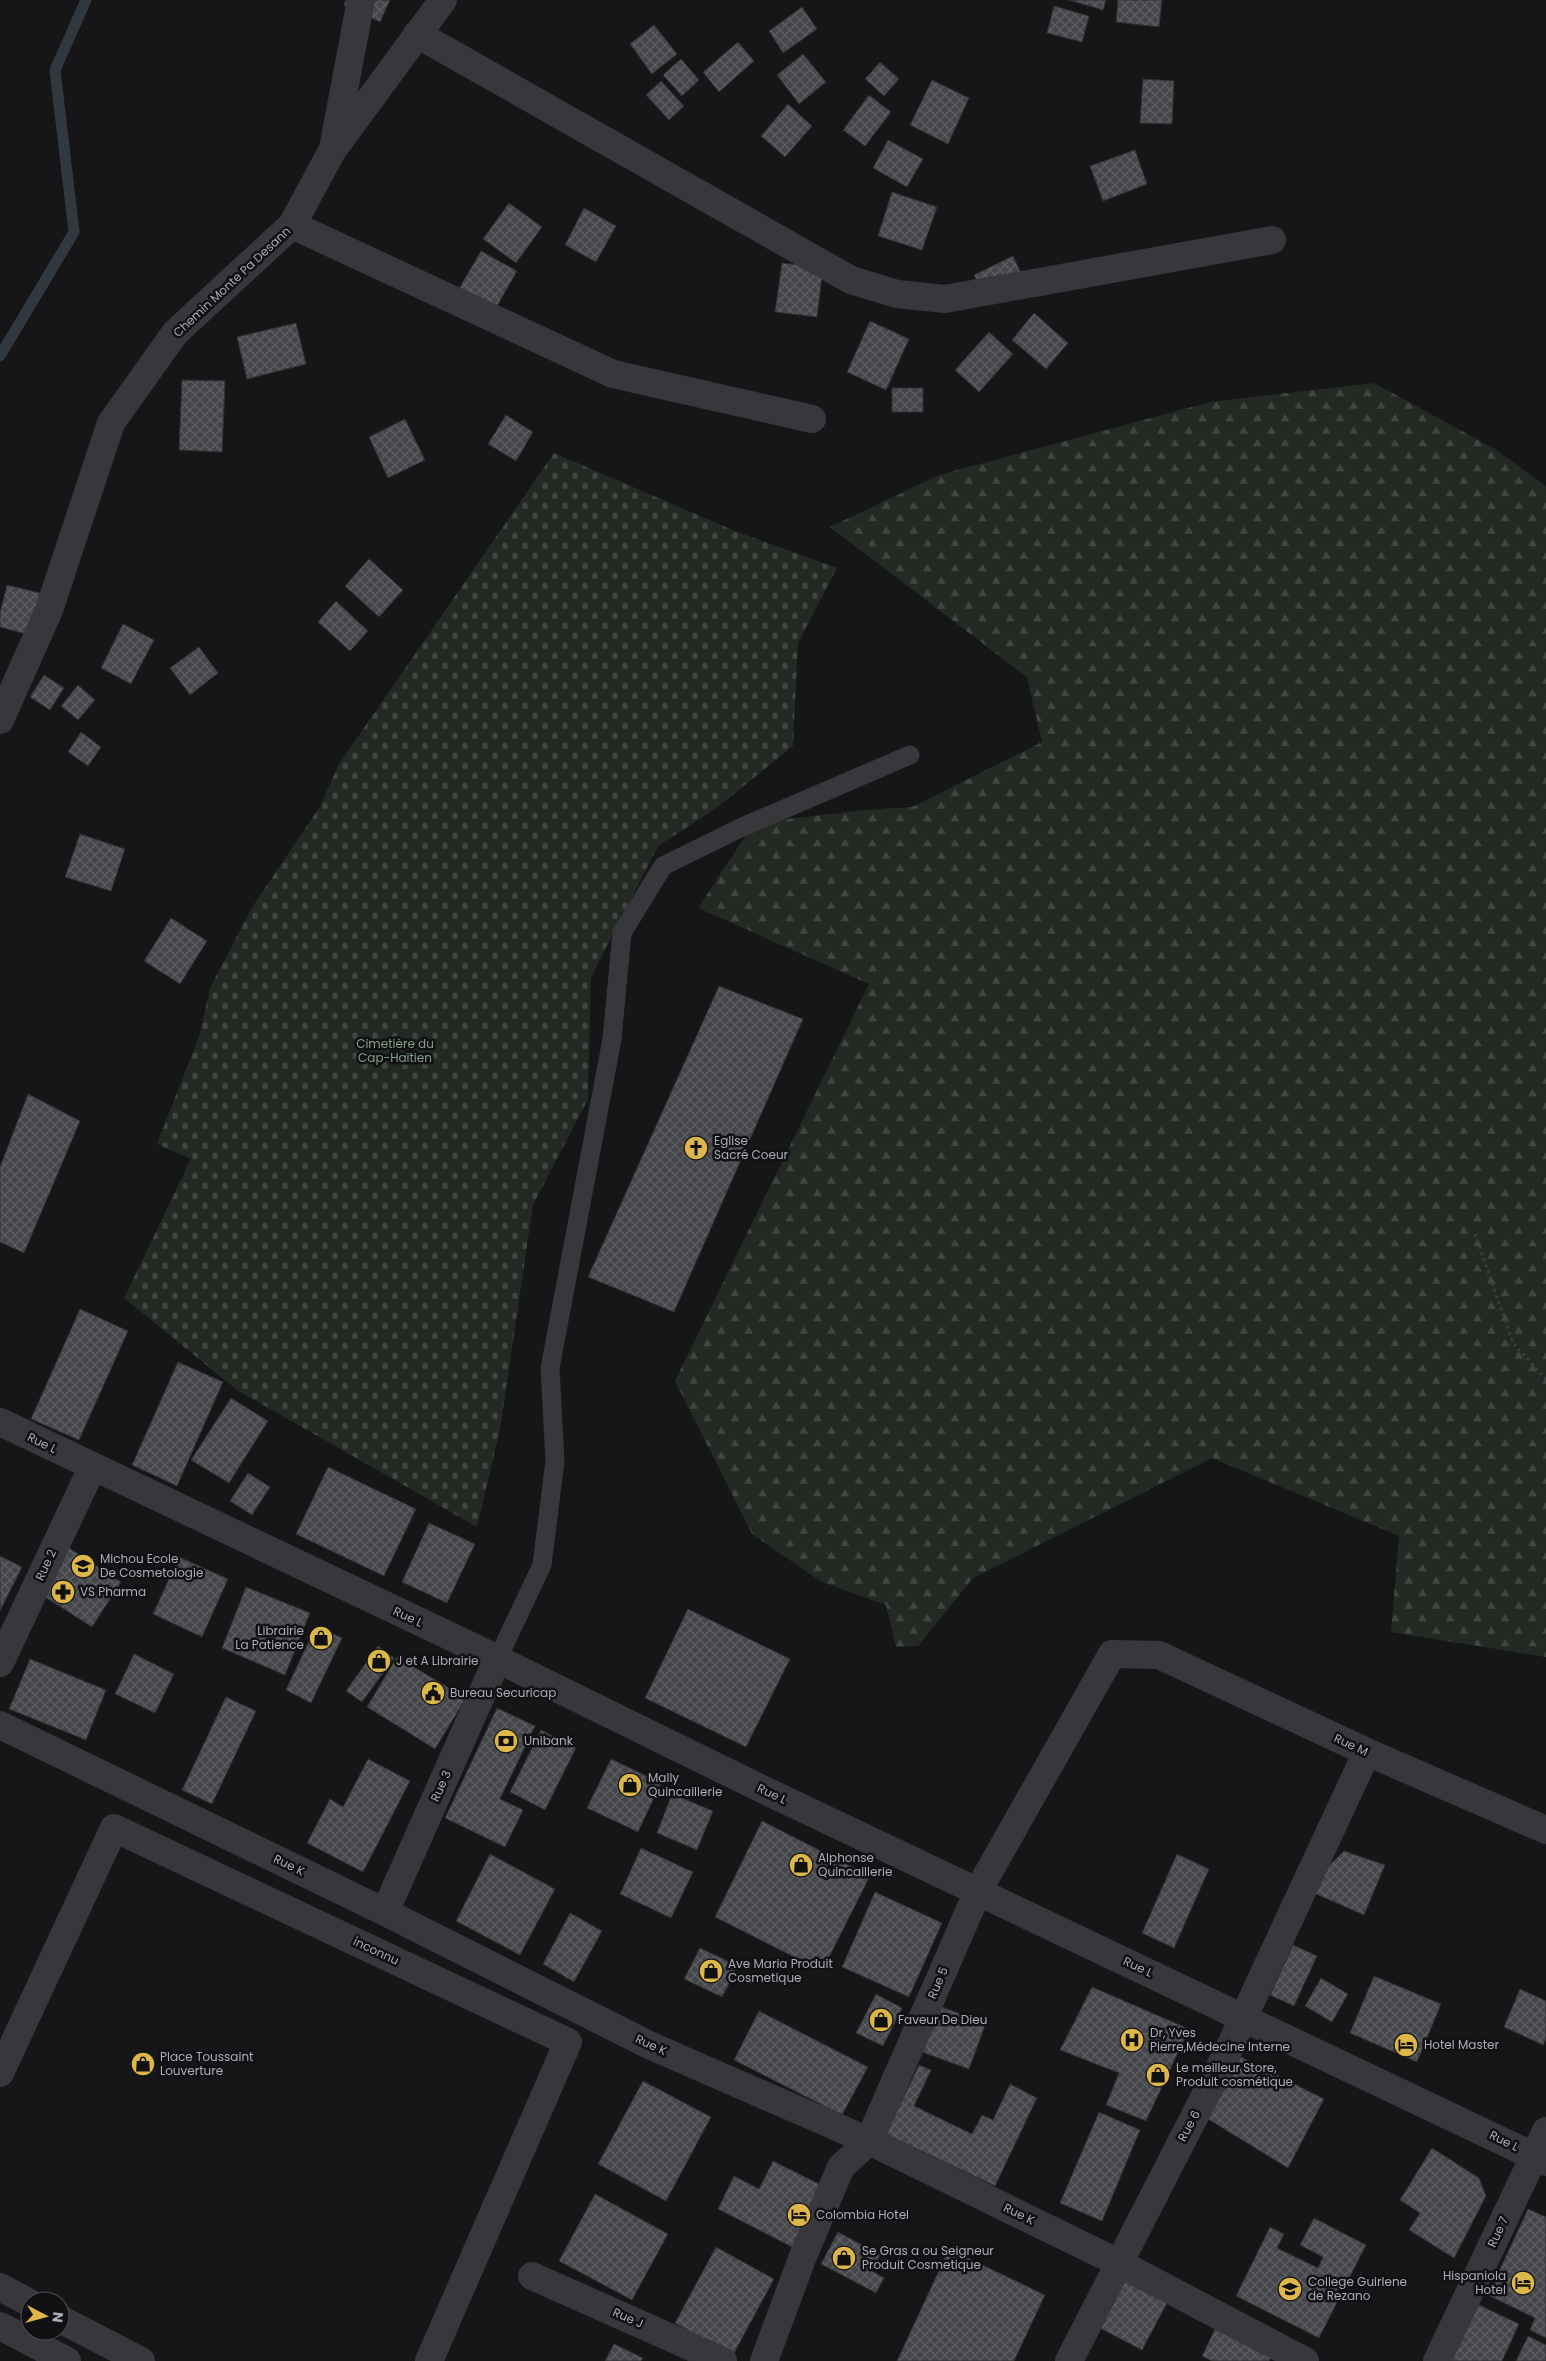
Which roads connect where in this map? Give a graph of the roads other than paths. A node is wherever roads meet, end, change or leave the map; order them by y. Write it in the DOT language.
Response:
graph roads {
  1 [pos="361,0"];
  2 [pos="443,0"];
  3 [pos="418,34"];
  4 [pos="332,150"];
  5 [pos="292,225"];
  6 [pos="1272,240"];
  7 [pos="812,419"];
  8 [pos="0,720"];
  9 [pos="910,754"];
  10 [pos="0,1422"];
  11 [pos="92,1468"];
  12 [pos="1159,1655"];
  13 [pos="497,1660"];
  14 [pos="0,1663"];
  15 [pos="0,1725"];
  16 [pos="1366,1752"];
  17 [pos="1546,1830"];
  18 [pos="978,1891"];
  19 [pos="385,1912"];
  20 [pos="1243,2016"];
  21 [pos="0,2073"];
  22 [pos="1546,2131"];
  23 [pos="869,2141"];
  24 [pos="1540,2159"];
  25 [pos="1117,2262"];
  26 [pos="532,2276"];
  27 [pos="0,2287"];
  28 [pos="20,2298"];
  29 [pos="70,2324"];
  30 [pos="0,2326"];
  31 [pos="68,2361"];
  32 [pos="141,2361"];
  33 [pos="429,2361"];
  34 [pos="723,2361"];
  35 [pos="764,2361"];
  36 [pos="1068,2361"];
  37 [pos="1305,2361"];
  38 [pos="1437,2361"];
  1 -- 4 [label="street"];
  2 -- 3 [label="street, Chemin Monte Pa Desann"];
  3 -- 4 [label="street, Chemin Monte Pa Desann"];
  3 -- 6 [label="street"];
  4 -- 5 [label="street, Chemin Monte Pa Desann"];
  5 -- 7 [label="street"];
  5 -- 8 [label="street, Chemin Monte Pa Desann"];
  9 -- 13 [label="lane"];
  10 -- 11 [label="street, Rue L"];
  11 -- 13 [label="street, Rue L"];
  11 -- 14 [label="street, Rue 2"];
  12 -- 16 [label="street, Rue M"];
  12 -- 18 [label="street, Rue 5"];
  13 -- 18 [label="street, Rue L"];
  13 -- 19 [label="street, Rue 3"];
  15 -- 19 [label="street, Rue K"];
  16 -- 17 [label="street, Rue M"];
  16 -- 20 [label="street, Rue 6"];
  18 -- 20 [label="street, Rue L"];
  18 -- 23 [label="street, Rue 5"];
  19 -- 23 [label="street, Rue K"];
  20 -- 24 [label="street, Rue L"];
  20 -- 25 [label="street, Rue 6"];
  21 -- 33 [label="street, inconnu"];
  22 -- 24 [label="street, Rue 7"];
  23 -- 25 [label="street, Rue K"];
  23 -- 35 [label="street, Rue 5"];
  24 -- 38 [label="street, Rue 7"];
  25 -- 36 [label="street, Rue 6"];
  25 -- 37 [label="street, Rue K"];
  26 -- 34 [label="street, Rue J"];
  27 -- 28 [label="street"];
  29 -- 32 [label="street"];
  30 -- 31 [label="street"];
}
